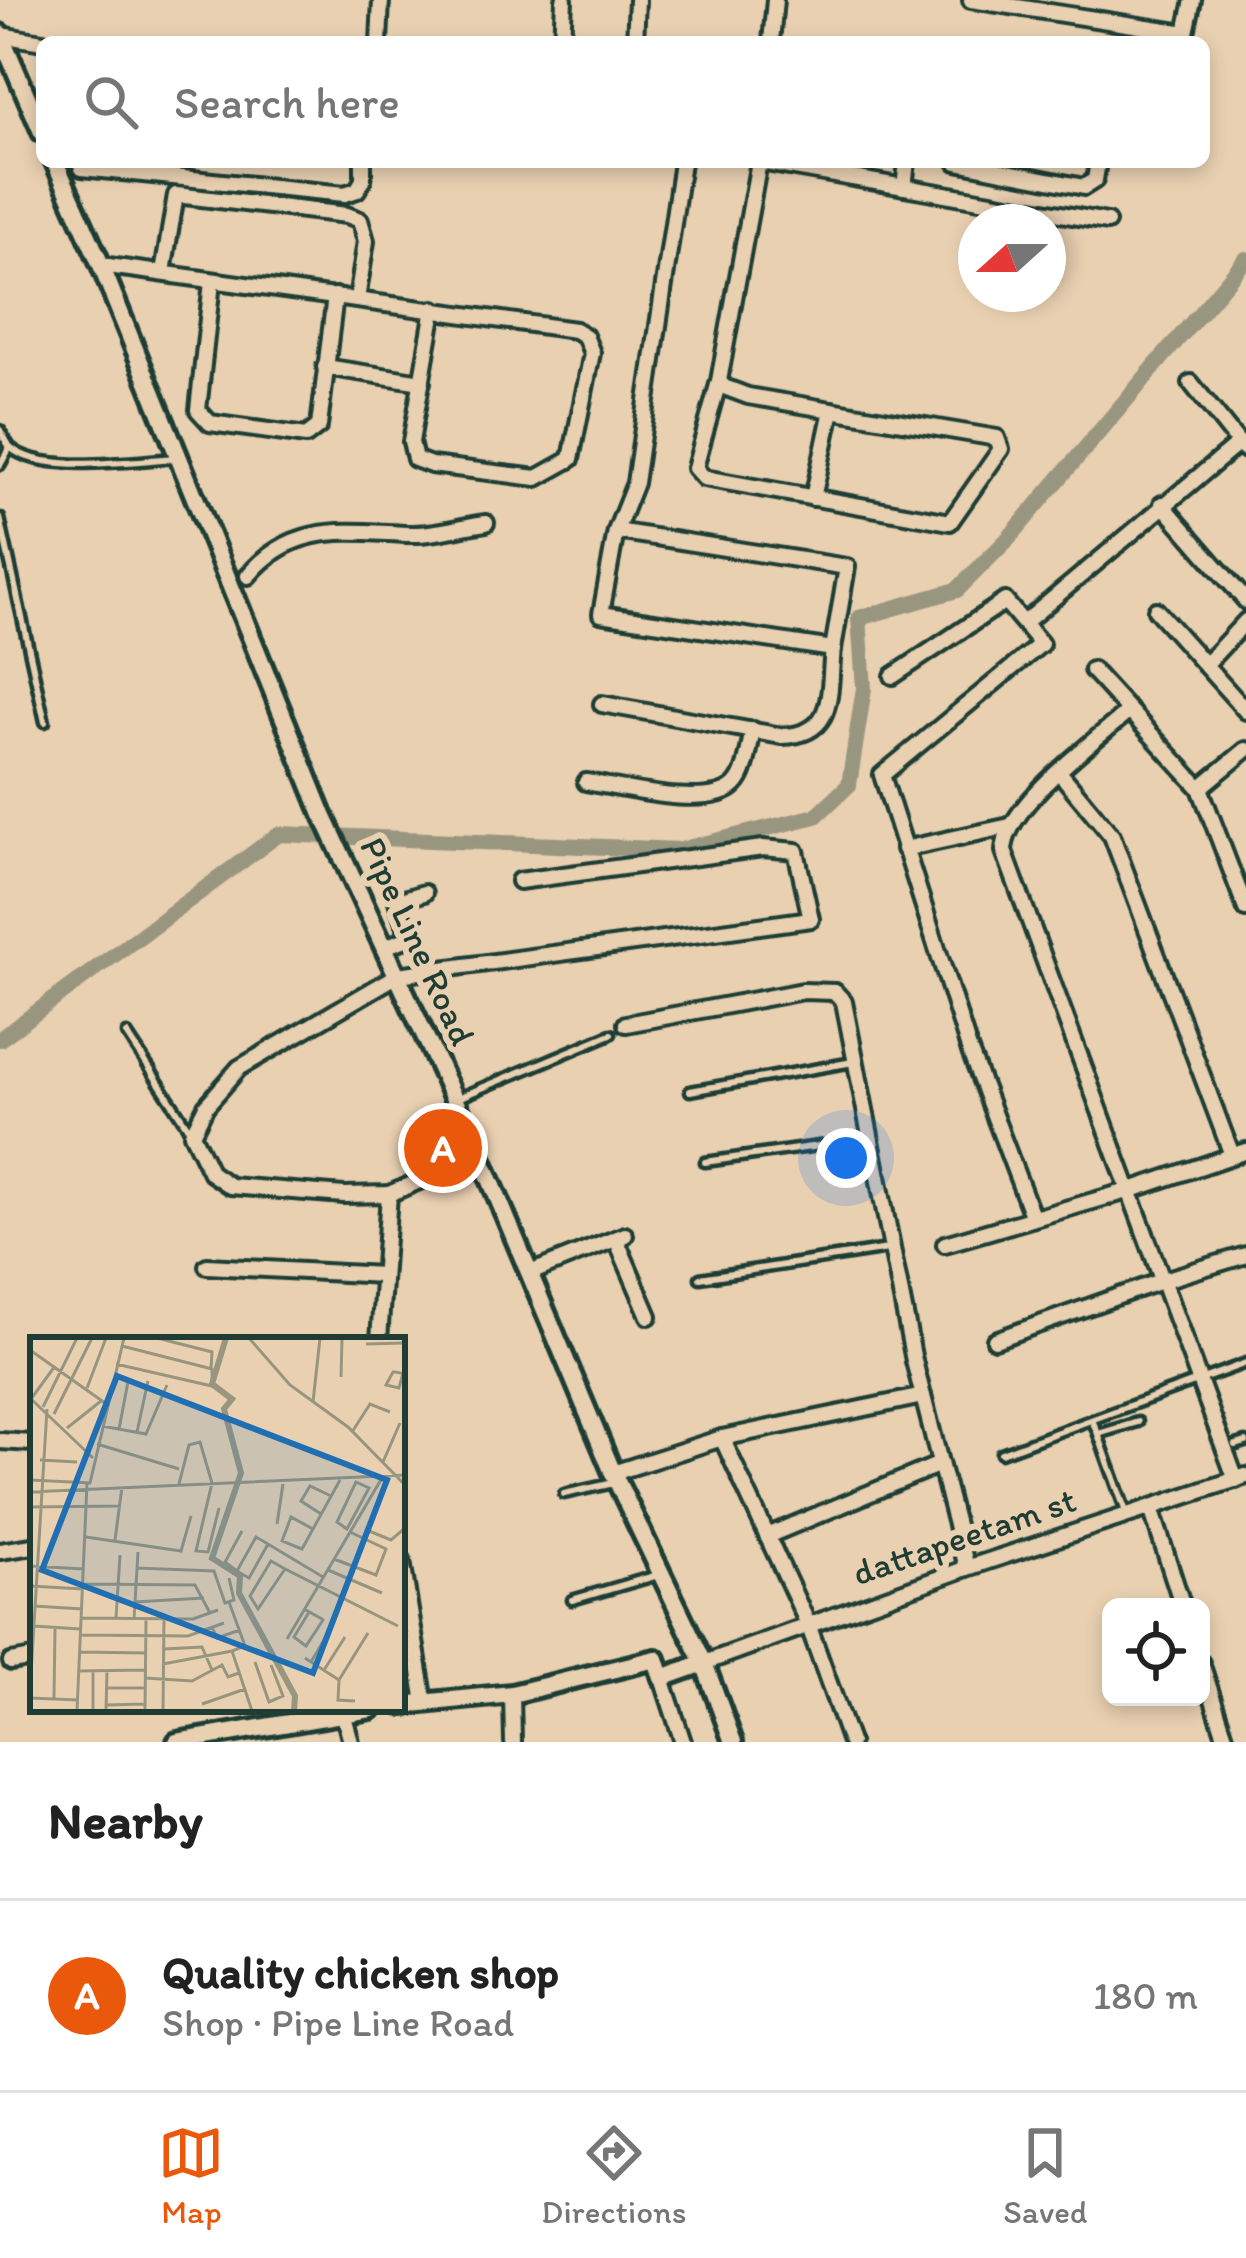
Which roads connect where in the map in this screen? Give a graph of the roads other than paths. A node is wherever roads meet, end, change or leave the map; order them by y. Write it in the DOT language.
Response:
graph roads {
  1 [pos="381,0"];
  2 [pos="564,0"];
  3 [pos="637,0"];
  4 [pos="775,0"];
  5 [pos="970,0"];
  6 [pos="1193,0"];
  7 [pos="0,35"];
  8 [pos="379,36"];
  9 [pos="562,36"];
  10 [pos="635,36"];
  11 [pos="772,36"];
  12 [pos="1179,36"];
  13 [pos="1185,36"];
  14 [pos="36,41"];
  15 [pos="5,61"];
  16 [pos="36,120"];
  17 [pos="58,168"];
  18 [pos="82,168"];
  19 [pos="363,168"];
  20 [pos="681,168"];
  21 [pos="758,168"];
  22 [pos="794,168"];
  23 [pos="907,168"];
  24 [pos="988,168"];
  25 [pos="1097,168"];
  26 [pos="904,187"];
  27 [pos="1107,222"];
  28 [pos="101,265"];
  29 [pos="163,272"];
  30 [pos="212,282"];
  31 [pos="335,296"];
  32 [pos="357,300"];
  33 [pos="434,309"];
  34 [pos="326,367"];
  35 [pos="719,381"];
  36 [pos="422,382"];
  37 [pos="1191,383"];
  38 [pos="832,410"];
  39 [pos="0,430"];
  40 [pos="10,447"];
  41 [pos="1242,447"];
  42 [pos="180,458"];
  43 [pos="0,465"];
  44 [pos="813,498"];
  45 [pos="1162,504"];
  46 [pos="0,518"];
  47 [pos="486,523"];
  48 [pos="616,531"];
  49 [pos="248,576"];
  50 [pos="234,593"];
  51 [pos="1246,601"];
  52 [pos="1156,610"];
  53 [pos="1246,621"];
  54 [pos="1024,623"];
  55 [pos="833,649"];
  56 [pos="1205,665"];
  57 [pos="1092,670"];
  58 [pos="893,676"];
  59 [pos="602,704"];
  60 [pos="1129,711"];
  61 [pos="1246,711"];
  62 [pos="45,722"];
  63 [pos="753,730"];
  64 [pos="1246,750"];
  65 [pos="1060,773"];
  66 [pos="586,782"];
  67 [pos="1199,788"];
  68 [pos="1010,826"];
  69 [pos="904,849"];
  70 [pos="519,881"];
  71 [pos="424,893"];
  72 [pos="1246,909"];
  73 [pos="402,918"];
  74 [pos="375,929"];
  75 [pos="384,947"];
  76 [pos="398,975"];
  77 [pos="626,1024"];
  78 [pos="127,1034"];
  79 [pos="610,1034"];
  80 [pos="857,1061"];
  81 [pos="690,1091"];
  82 [pos="455,1099"];
  83 [pos="193,1134"];
  84 [pos="868,1139"];
  85 [pos="1239,1153"];
  86 [pos="480,1155"];
  87 [pos="705,1162"];
  88 [pos="1131,1190"];
  89 [pos="389,1194"];
  90 [pos="1033,1219"];
  91 [pos="945,1244"];
  92 [pos="892,1249"];
  93 [pos="1246,1255"];
  94 [pos="207,1266"];
  95 [pos="530,1273"];
  96 [pos="383,1276"];
  97 [pos="700,1278"];
  98 [pos="1164,1280"];
  99 [pos="649,1316"];
  100 [pos="379,1337"];
  101 [pos="995,1340"];
  102 [pos="1246,1364"];
  103 [pos="1200,1379"];
  104 [pos="923,1396"];
  105 [pos="1092,1420"];
  106 [pos="1138,1422"];
  107 [pos="1098,1434"];
  108 [pos="722,1438"];
  109 [pos="0,1441"];
  110 [pos="1246,1442"];
  111 [pos="30,1443"];
  112 [pos="1236,1445"];
  113 [pos="1001,1453"];
  114 [pos="940,1464"];
  115 [pos="615,1478"];
  116 [pos="1241,1478"];
  117 [pos="564,1493"];
  118 [pos="1151,1508"];
  119 [pos="1127,1516"];
  120 [pos="767,1536"];
  121 [pos="30,1546"];
  122 [pos="0,1551"];
  123 [pos="967,1568"];
  124 [pos="662,1574"];
  125 [pos="405,1579"];
  126 [pos="1180,1598"];
  127 [pos="572,1600"];
  128 [pos="808,1624"];
  129 [pos="30,1659"];
  130 [pos="11,1662"];
  131 [pos="704,1663"];
  132 [pos="659,1668"];
  133 [pos="1210,1690"];
  134 [pos="512,1694"];
  135 [pos="425,1702"];
  136 [pos="405,1705"];
  137 [pos="343,1712"];
  138 [pos="314,1713"];
  139 [pos="177,1742"];
  140 [pos="351,1742"];
  141 [pos="513,1742"];
  142 [pos="683,1742"];
  143 [pos="733,1742"];
  144 [pos="850,1742"];
  145 [pos="1227,1742"];
  1 -- 8 [label="street"];
  2 -- 9 [label="street"];
  3 -- 10 [label="street"];
  4 -- 11 [label="street"];
  5 -- 12 [label="street"];
  6 -- 13 [label="street"];
  7 -- 14 [label="street"];
  7 -- 15 [label="street"];
  15 -- 16 [label="street"];
  17 -- 28 [label="street, Pipe Line Road"];
  18 -- 19 [label="street"];
  20 -- 48 [label="street"];
  21 -- 35 [label="street"];
  22 -- 26 [label="street"];
  23 -- 26 [label="street"];
  24 -- 25 [label="street"];
  26 -- 27 [label="street"];
  28 -- 29 [label="street"];
  28 -- 42 [label="street, Pipe Line Road"];
  29 -- 30 [label="street"];
  29 -- 32 [label="street"];
  30 -- 31 [label="street"];
  30 -- 34 [label="street"];
  31 -- 32 [label="street"];
  31 -- 34 [label="street"];
  32 -- 33 [label="street"];
  33 -- 36 [label="street"];
  33 -- 36 [label="street"];
  34 -- 36 [label="street"];
  35 -- 38 [label="street"];
  35 -- 44 [label="street"];
  37 -- 41 [label="street"];
  38 -- 44 [label="street"];
  38 -- 44 [label="street"];
  39 -- 40 [label="lane"];
  40 -- 42 [label="lane"];
  40 -- 43 [label="lane"];
  41 -- 45 [label="street"];
  42 -- 50 [label="street, Pipe Line Road"];
  45 -- 51 [label="street"];
  45 -- 54 [label="street"];
  46 -- 62 [label="lane"];
  47 -- 49 [label="street"];
  48 -- 55 [label="street"];
  48 -- 55 [label="street"];
  49 -- 50 [label="lane"];
  50 -- 74 [label="street, Pipe Line Road"];
  52 -- 56 [label="street"];
  53 -- 56 [label="street"];
  54 -- 58 [label="street"];
  54 -- 69 [label="street"];
  55 -- 63 [label="street"];
  56 -- 61 [label="street"];
  57 -- 60 [label="street"];
  59 -- 63 [label="street"];
  60 -- 65 [label="street"];
  60 -- 67 [label="street"];
  63 -- 66 [label="street"];
  64 -- 67 [label="street"];
  65 -- 68 [label="street"];
  65 -- 85 [label="street"];
  67 -- 72 [label="street"];
  68 -- 69 [label="street"];
  68 -- 88 [label="street"];
  69 -- 90 [label="street"];
  70 -- 76 [label="street"];
  71 -- 73 [label="street"];
  73 -- 74 [label="street"];
  73 -- 75 [label="street"];
  74 -- 75 [label="street, Pipe Line Road"];
  75 -- 76 [label="street, Pipe Line Road"];
  76 -- 82 [label="street, Pipe Line Road"];
  76 -- 83 [label="street"];
  77 -- 80 [label="street"];
  78 -- 83 [label="lane"];
  79 -- 82 [label="lane"];
  80 -- 81 [label="lane"];
  80 -- 84 [label="street"];
  82 -- 86 [label="street, Pipe Line Road"];
  83 -- 89 [label="street"];
  84 -- 87 [label="lane"];
  84 -- 92 [label="street"];
  85 -- 88 [label="street"];
  86 -- 89 [label="street"];
  86 -- 95 [label="street, Pipe Line Road"];
  88 -- 90 [label="street"];
  88 -- 98 [label="street"];
  89 -- 96 [label="street"];
  90 -- 91 [label="street"];
  92 -- 97 [label="lane"];
  92 -- 104 [label="street"];
  93 -- 98 [label="street"];
  94 -- 96 [label="street"];
  95 -- 99 [label="street"];
  95 -- 115 [label="street, Pipe Line Road"];
  96 -- 100 [label="street"];
  98 -- 101 [label="street"];
  98 -- 103 [label="street"];
  102 -- 103 [label="lane"];
  103 -- 105 [label="lane"];
  103 -- 116 [label="street"];
  104 -- 108 [label="street"];
  104 -- 114 [label="street"];
  105 -- 107 [label="lane"];
  105 -- 113 [label="lane"];
  106 -- 107 [label="lane"];
  107 -- 119 [label="lane"];
  108 -- 115 [label="street"];
  108 -- 120 [label="street"];
  109 -- 111 [label="street"];
  110 -- 112 [label="lane"];
  114 -- 120 [label="street"];
  114 -- 123 [label="street"];
  115 -- 117 [label="lane"];
  115 -- 124 [label="street, Pipe Line Road"];
  116 -- 118 [label="street, dattapeetam st"];
  118 -- 119 [label="street, dattapeetam st"];
  118 -- 126 [label="street"];
  119 -- 123 [label="street, dattapeetam st"];
  120 -- 128 [label="street"];
  121 -- 122 [label="street"];
  123 -- 128 [label="street, dattapeetam st"];
  124 -- 127 [label="lane"];
  124 -- 131 [label="street, Pipe Line Road"];
  125 -- 135 [label="street"];
  128 -- 131 [label="street, dattapeetam st"];
  128 -- 144 [label="street"];
  129 -- 130 [label="street"];
  131 -- 132 [label="street"];
  131 -- 143 [label="street, Pipe Line Road"];
  132 -- 134 [label="street"];
  132 -- 142 [label="street"];
  133 -- 145 [label="street"];
  134 -- 135 [label="street"];
  134 -- 141 [label="street"];
  135 -- 136 [label="street"];
  137 -- 138 [label="street"];
  137 -- 140 [label="street"];
  138 -- 139 [label="street"];
}
